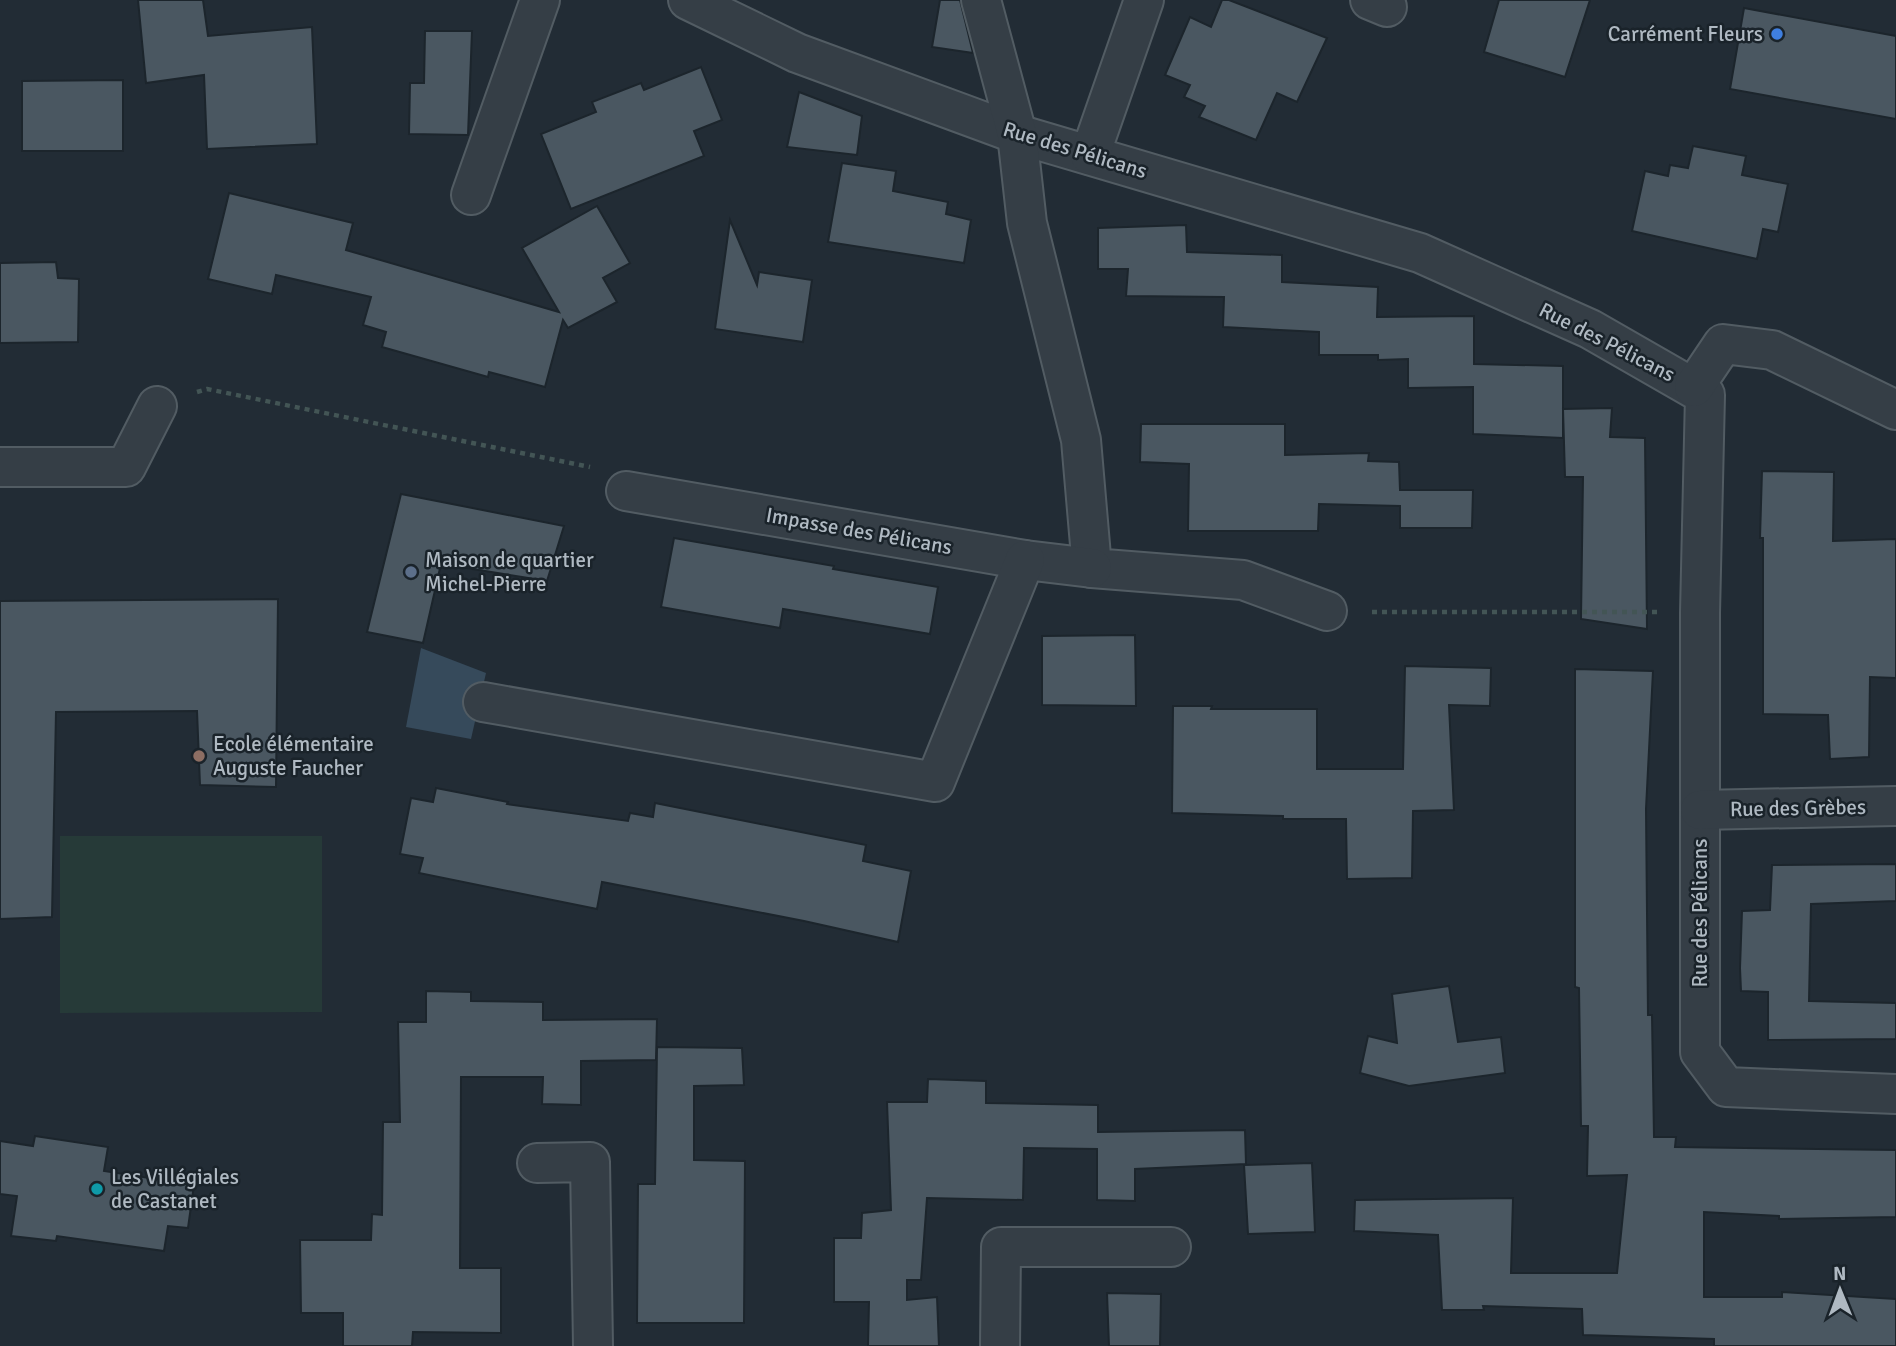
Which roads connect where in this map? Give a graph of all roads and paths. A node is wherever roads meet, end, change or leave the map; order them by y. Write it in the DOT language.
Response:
graph roads {
  1 [pos="540,0"];
  2 [pos="688,0"];
  3 [pos="981,0"];
  4 [pos="1144,0"];
  5 [pos="1017,134"];
  6 [pos="1090,155"];
  7 [pos="471,195"];
  8 [pos="1694,387"];
  9 [pos="157,406"];
  10 [pos="1896,410"];
  11 [pos="0,467"];
  12 [pos="626,491"];
  13 [pos="1025,560"];
  14 [pos="1092,568"];
  15 [pos="1327,611"];
  16 [pos="1700,613"];
  17 [pos="483,702"];
  18 [pos="1896,806"];
  19 [pos="1700,810"];
  20 [pos="1896,1094"];
  21 [pos="537,1163"];
  22 [pos="1171,1247"];
  23 [pos="593,1346"];
  24 [pos="1000,1346"];
  1 -- 7 [label="street"];
  2 -- 5 [label="street, Rue des Pélicans"];
  3 -- 5 [label="street"];
  4 -- 6 [label="street"];
  5 -- 6 [label="street, Rue des Pélicans"];
  5 -- 14 [label="street"];
  6 -- 8 [label="street, Rue des Pélicans"];
  8 -- 10 [label="street"];
  8 -- 16 [label="street, Rue des Pélicans"];
  9 -- 11 [label="street"];
  9 -- 12 [label="path"];
  12 -- 13 [label="street, Impasse des Pélicans"];
  13 -- 14 [label="street, Impasse des Pélicans"];
  13 -- 17 [label="street"];
  14 -- 15 [label="street, Impasse des Pélicans"];
  15 -- 16 [label="path"];
  16 -- 19 [label="street, Rue des Pélicans"];
  18 -- 19 [label="street, Rue des Grèbes"];
  19 -- 20 [label="street, Rue des Pélicans"];
  21 -- 23 [label="street"];
  22 -- 24 [label="street"];
}
